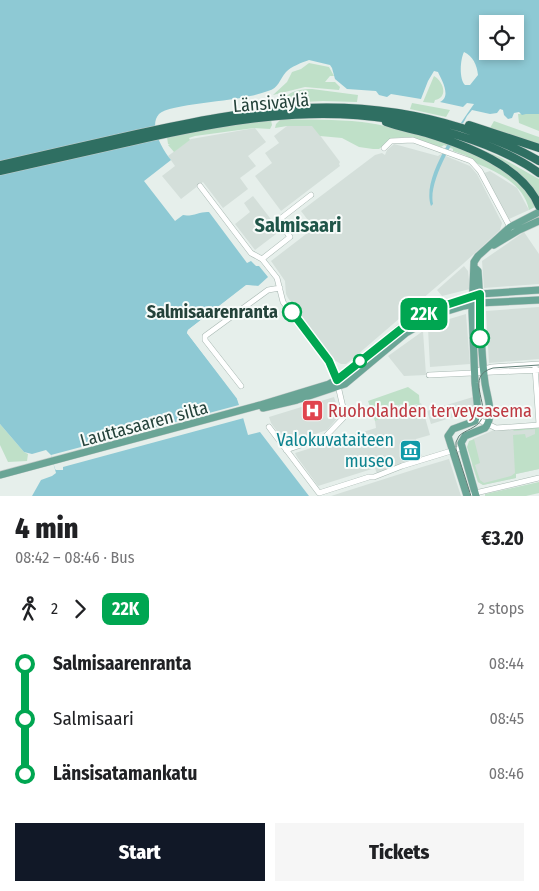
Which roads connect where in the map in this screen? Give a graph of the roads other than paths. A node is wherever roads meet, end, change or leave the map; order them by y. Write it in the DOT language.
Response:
graph roads {
  1 [pos="408,114"];
  2 [pos="372,117"];
  3 [pos="164,131"];
  4 [pos="384,148"];
  5 [pos="539,148"];
  6 [pos="539,161"];
  7 [pos="0,165"];
  8 [pos="0,171"];
  9 [pos="539,173"];
  10 [pos="200,186"];
  11 [pos="311,194"];
  12 [pos="539,206"];
  13 [pos="539,212"];
  14 [pos="539,221"];
  15 [pos="512,230"];
  16 [pos="262,259"];
  17 [pos="280,288"];
  18 [pos="539,290"];
  19 [pos="476,295"];
  20 [pos="539,300"];
  21 [pos="476,304"];
  22 [pos="537,366"];
  23 [pos="484,371"];
  24 [pos="473,372"];
  25 [pos="429,375"];
  26 [pos="338,384"];
  27 [pos="241,386"];
  28 [pos="477,419"];
  29 [pos="488,424"];
  30 [pos="539,425"];
  31 [pos="269,427"];
  32 [pos="462,448"];
  33 [pos="286,450"];
  34 [pos="452,451"];
  35 [pos="53,462"];
  36 [pos="0,476"];
  37 [pos="539,478"];
  38 [pos="0,480"];
  39 [pos="476,494"];
  40 [pos="467,496"];
  1 -- 3 [label="highway, Länsiväylä"];
  1 -- 5 [label="highway"];
  1 -- 6 [label="highway, Länsiväylä"];
  2 -- 3 [label="highway, Länsiväylä"];
  2 -- 9 [label="highway, Länsiväylä"];
  2 -- 12 [label="highway"];
  3 -- 7 [label="highway, Länsiväylä"];
  3 -- 8 [label="highway, Länsiväylä"];
  4 -- 15 [label="street"];
  10 -- 16 [label="street"];
  11 -- 16 [label="street"];
  13 -- 15 [label="main road"];
  14 -- 15 [label="main road"];
  15 -- 19 [label="main road"];
  16 -- 17 [label="street"];
  17 -- 26 [label="street"];
  17 -- 27 [label="street"];
  18 -- 19 [label="main road"];
  19 -- 21 [label="main road"];
  19 -- 26 [label="main road"];
  20 -- 21 [label="main road"];
  21 -- 23 [label="main road"];
  21 -- 24 [label="main road"];
  21 -- 26 [label="main road"];
  22 -- 23 [label="street"];
  22 -- 30 [label="street"];
  23 -- 24 [label="street"];
  23 -- 29 [label="main road"];
  24 -- 25 [label="street"];
  24 -- 28 [label="main road"];
  26 -- 33 [label="street"];
  26 -- 35 [label="main road, Lauttasaaren silta"];
  28 -- 29 [label="street"];
  28 -- 34 [label="main road"];
  29 -- 30 [label="street"];
  29 -- 32 [label="main road"];
  31 -- 33 [label="street"];
  32 -- 34 [label="street"];
  32 -- 39 [label="main road"];
  33 -- 34 [label="street"];
  34 -- 40 [label="main road"];
  35 -- 36 [label="main road"];
  35 -- 38 [label="main road"];
  37 -- 39 [label="street"];
  39 -- 40 [label="street"];
}
